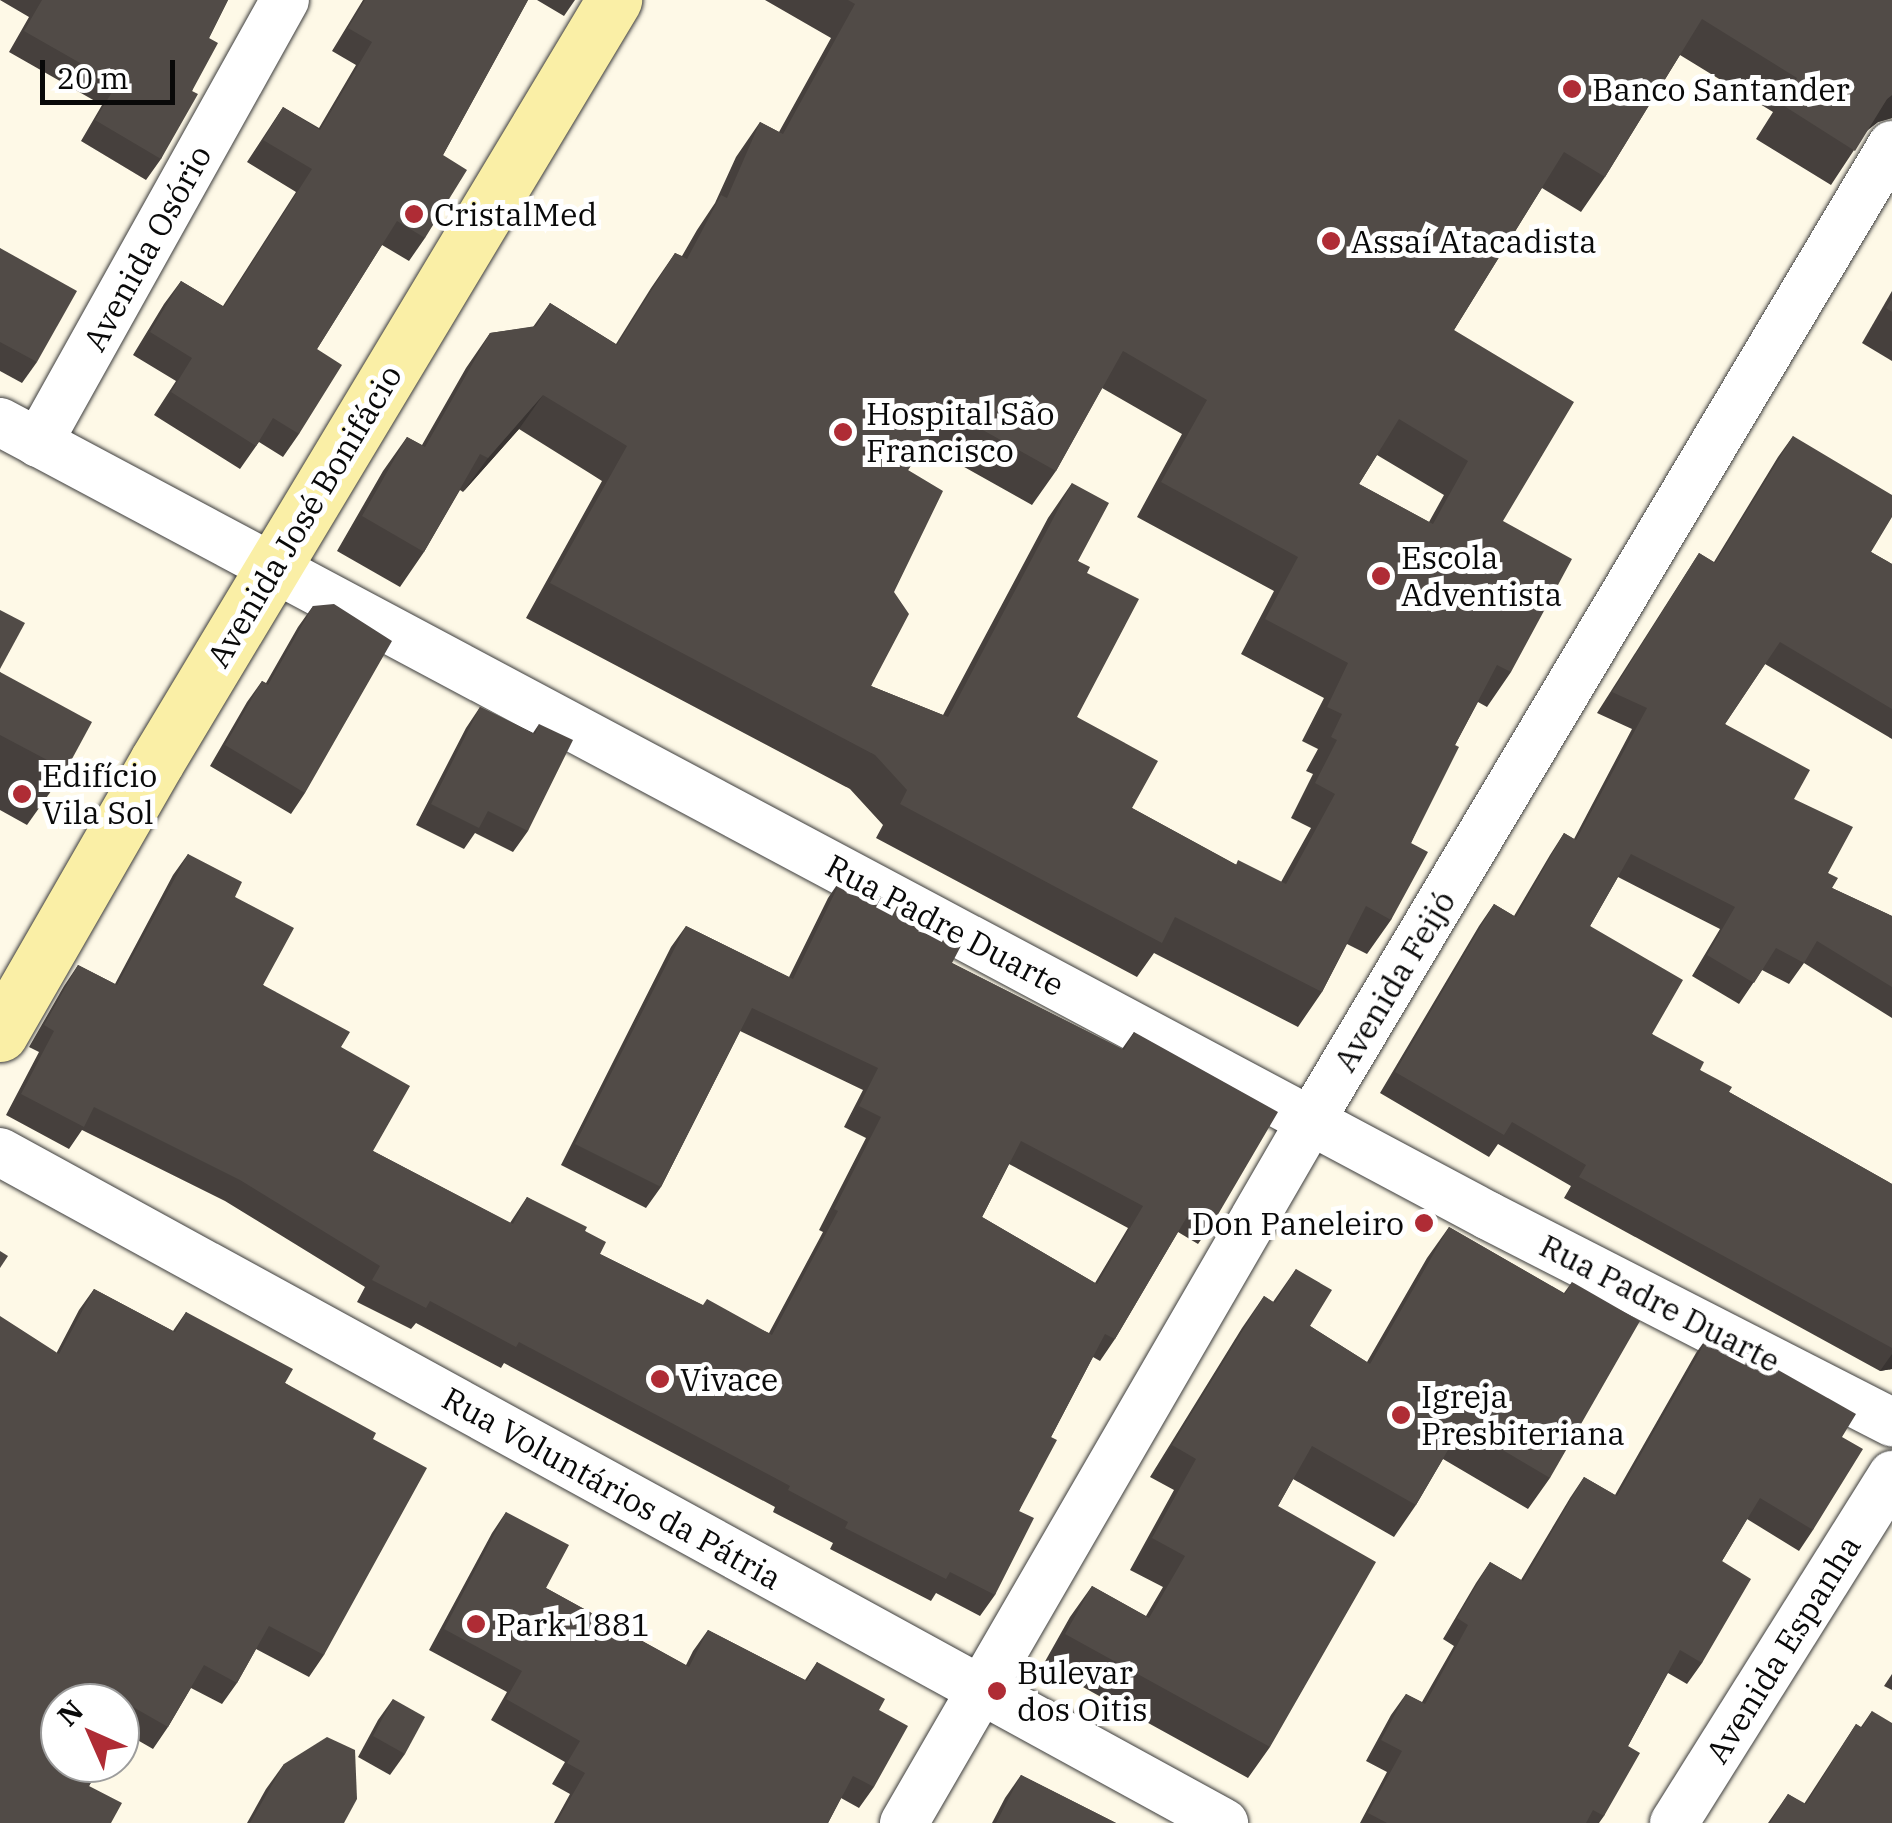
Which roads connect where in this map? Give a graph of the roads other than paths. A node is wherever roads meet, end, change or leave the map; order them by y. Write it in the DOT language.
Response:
graph roads {
  1 [pos="285,0"];
  2 [pos="614,0"];
  3 [pos="1892,144"];
  4 [pos="19,432"];
  5 [pos="274,568"];
  6 [pos="0,1034"];
  7 [pos="1311,1120"];
  8 [pos="0,1152"];
  9 [pos="1892,1422"];
  10 [pos="1892,1475"];
  11 [pos="982,1692"];
  12 [pos="904,1823"];
  13 [pos="1224,1823"];
  14 [pos="1674,1823"];
  1 -- 4 [label="street, Avenida Osório"];
  2 -- 5 [label="street, Avenida José Bonifácio"];
  3 -- 7 [label="street, Avenida Feijó"];
  4 -- 5 [label="street, Rua Padre Duarte"];
  5 -- 6 [label="street, Avenida José Bonifácio"];
  5 -- 7 [label="street, Rua Padre Duarte"];
  7 -- 9 [label="street, Rua Padre Duarte"];
  7 -- 11 [label="street, Avenida Feijó"];
  8 -- 11 [label="street, Rua Voluntários da Pátria"];
  10 -- 14 [label="street, Avenida Espanha"];
  11 -- 12 [label="street, Avenida Feijó"];
  11 -- 13 [label="street, Rua Voluntários da Pátria"];
}
